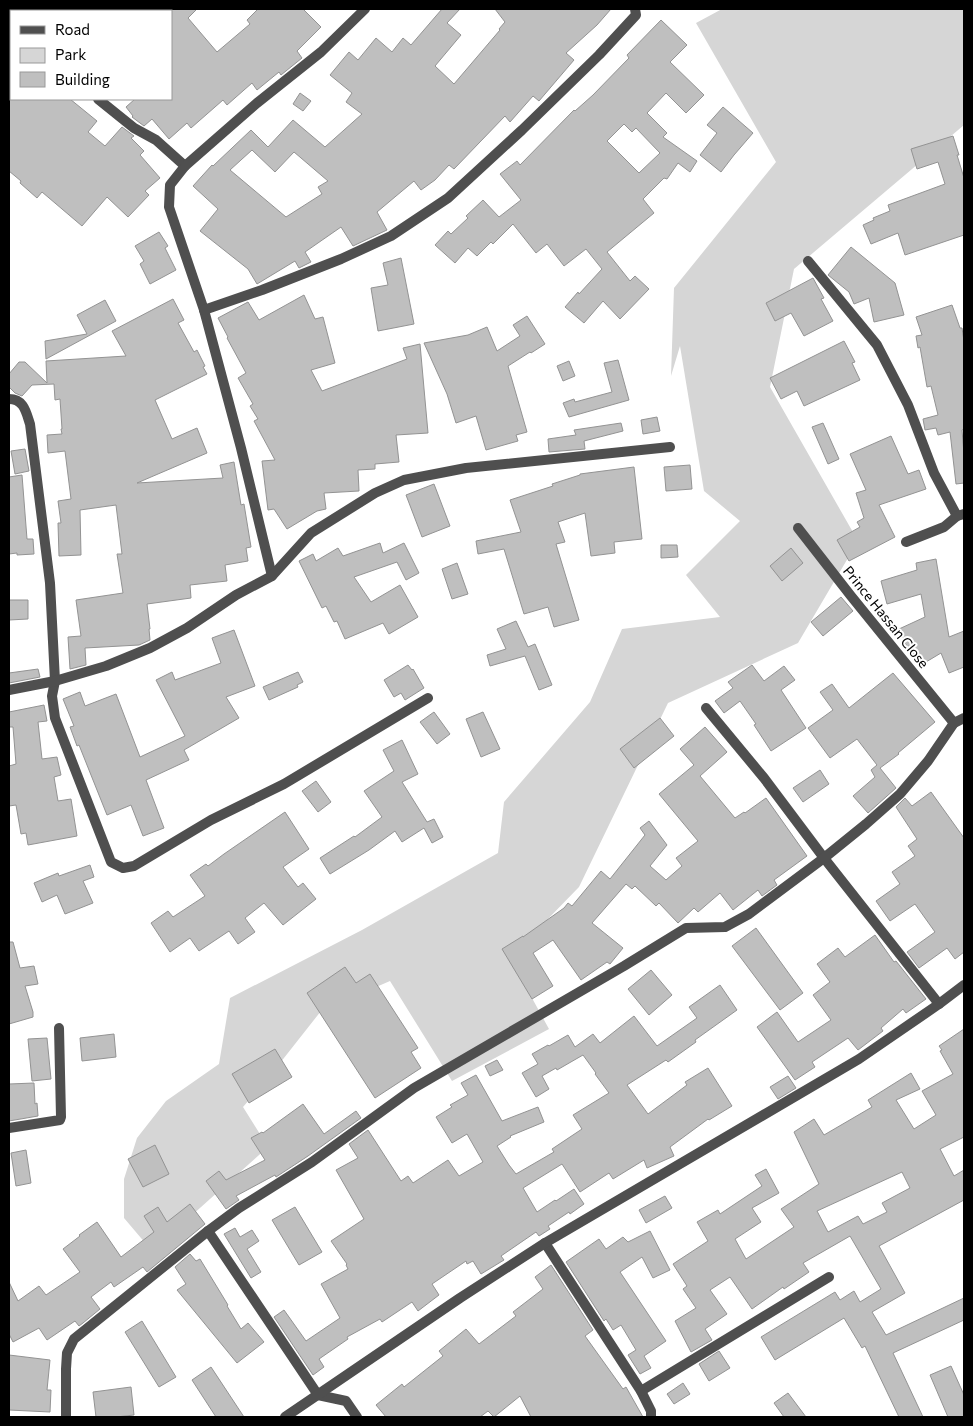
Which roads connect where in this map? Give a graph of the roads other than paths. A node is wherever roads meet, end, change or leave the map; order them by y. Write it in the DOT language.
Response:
graph roads {
  1 [pos="364,9"];
  2 [pos="635,9"];
  3 [pos="99,100"];
  4 [pos="185,166"];
  5 [pos="808,261"];
  6 [pos="204,310"];
  7 [pos="9,399"];
  8 [pos="670,447"];
  9 [pos="961,515"];
  10 [pos="798,528"];
  11 [pos="906,542"];
  12 [pos="272,576"];
  13 [pos="55,681"];
  14 [pos="9,690"];
  15 [pos="428,698"];
  16 [pos="706,708"];
  17 [pos="959,720"];
  18 [pos="824,858"];
  19 [pos="964,985"];
  20 [pos="939,1004"];
  21 [pos="59,1028"];
  22 [pos="9,1128"];
  23 [pos="208,1231"];
  24 [pos="544,1243"];
  25 [pos="829,1276"];
  26 [pos="641,1391"];
  27 [pos="318,1395"];
  28 [pos="66,1417"];
  29 [pos="285,1417"];
  30 [pos="357,1417"];
  31 [pos="651,1417"];
  1 -- 4 [label="street"];
  2 -- 6 [label="street"];
  3 -- 4 [label="street"];
  4 -- 6 [label="street"];
  5 -- 9 [label="street"];
  6 -- 12 [label="street"];
  7 -- 13 [label="street"];
  8 -- 12 [label="street"];
  9 -- 11 [label="street"];
  10 -- 17 [label="street, Prince Hassan Close"];
  12 -- 13 [label="street"];
  13 -- 14 [label="street"];
  13 -- 15 [label="street"];
  16 -- 18 [label="street"];
  17 -- 18 [label="street"];
  18 -- 20 [label="street"];
  18 -- 23 [label="street"];
  19 -- 20 [label="street"];
  20 -- 24 [label="street"];
  21 -- 22 [label="street"];
  23 -- 27 [label="street"];
  23 -- 28 [label="street"];
  24 -- 26 [label="street"];
  24 -- 27 [label="street"];
  25 -- 26 [label="street"];
  26 -- 31 [label="street"];
  27 -- 29 [label="street"];
  27 -- 30 [label="street"];
}
